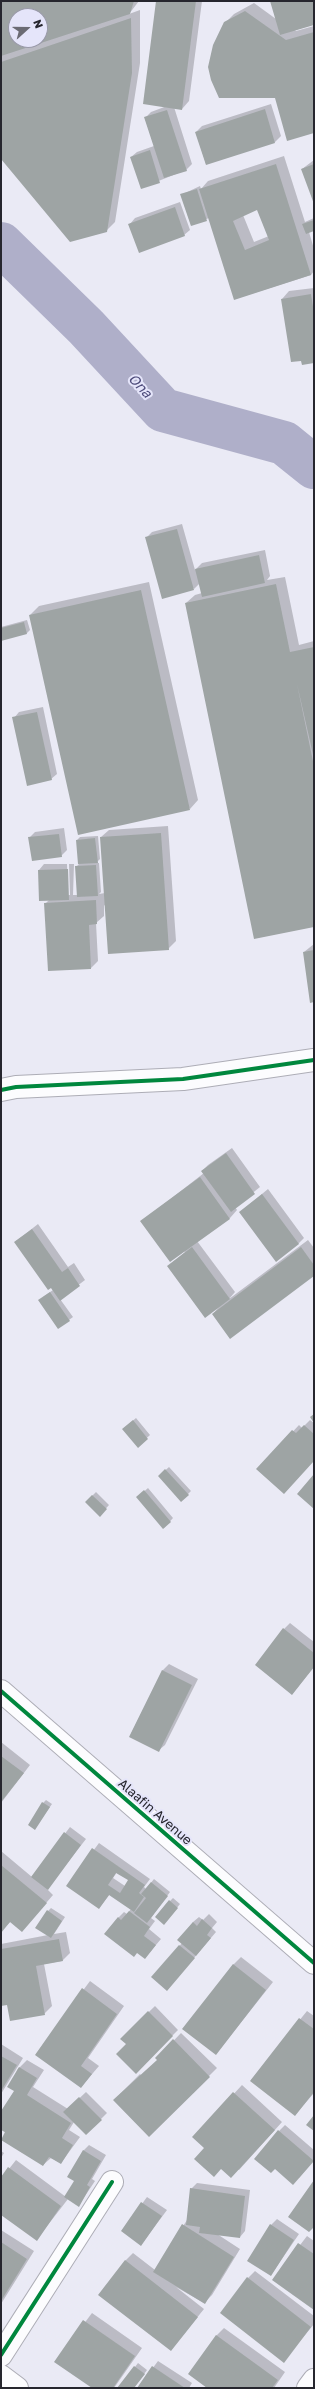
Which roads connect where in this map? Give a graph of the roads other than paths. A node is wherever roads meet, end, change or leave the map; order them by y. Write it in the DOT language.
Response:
graph roads {
  1 [pos="314,1060"];
  2 [pos="1,1090"];
  3 [pos="1,1691"];
  4 [pos="314,1963"];
  5 [pos="112,2182"];
  6 [pos="1,2355"];
  7 [pos="1,2376"];
  8 [pos="314,2380"];
  9 [pos="17,2388"];
  10 [pos="308,2388"];
  1 -- 2 [label="street"];
  3 -- 4 [label="street, Alaafin Avenue"];
  5 -- 6 [label="street"];
  7 -- 9 [label="street"];
  8 -- 10 [label="street"];
}
